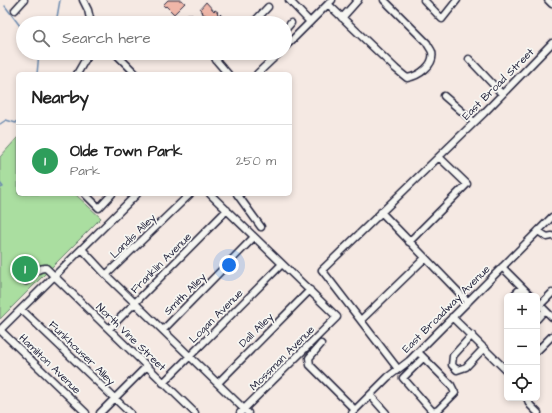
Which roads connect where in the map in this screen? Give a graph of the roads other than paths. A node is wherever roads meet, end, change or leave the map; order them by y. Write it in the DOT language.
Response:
graph roads {
  1 [pos="24,0"];
  2 [pos="83,0"];
  3 [pos="289,0"];
  4 [pos="358,0"];
  5 [pos="384,0"];
  6 [pos="424,0"];
  7 [pos="457,0"];
  8 [pos="548,0"];
  9 [pos="330,2"];
  10 [pos="552,4"];
  11 [pos="268,6"];
  12 [pos="15,10"];
  13 [pos="89,16"];
  14 [pos="259,16"];
  15 [pos="342,18"];
  16 [pos="310,22"];
  17 [pos="292,39"];
  18 [pos="552,43"];
  19 [pos="469,59"];
  20 [pos="85,60"];
  21 [pos="122,60"];
  22 [pos="216,60"];
  23 [pos="268,60"];
  24 [pos="78,72"];
  25 [pos="134,72"];
  26 [pos="226,72"];
  27 [pos="259,72"];
  28 [pos="502,94"];
  29 [pos="444,96"];
  30 [pos="474,122"];
  31 [pos="439,157"];
  32 [pos="90,196"];
  33 [pos="110,196"];
  34 [pos="128,196"];
  35 [pos="135,196"];
  36 [pos="188,196"];
  37 [pos="212,196"];
  38 [pos="238,196"];
  39 [pos="131,200"];
  40 [pos="227,210"];
  41 [pos="381,212"];
  42 [pos="552,217"];
  43 [pos="261,227"];
  44 [pos="538,231"];
  45 [pos="552,236"];
  46 [pos="254,237"];
  47 [pos="409,242"];
  48 [pos="82,249"];
  49 [pos="425,258"];
  50 [pos="282,264"];
  51 [pos="502,267"];
  52 [pos="106,275"];
  53 [pos="54,276"];
  54 [pos="26,281"];
  55 [pos="522,287"];
  56 [pos="310,290"];
  57 [pos="516,293"];
  58 [pos="528,293"];
  59 [pos="552,293"];
  60 [pos="468,302"];
  61 [pos="540,302"];
  62 [pos="135,304"];
  63 [pos="540,306"];
  64 [pos="21,309"];
  65 [pos="545,310"];
  66 [pos="540,316"];
  67 [pos="452,317"];
  68 [pos="552,317"];
  69 [pos="361,320"];
  70 [pos="109,329"];
  71 [pos="0,330"];
  72 [pos="163,330"];
  73 [pos="472,335"];
  74 [pos="552,336"];
  75 [pos="322,344"];
  76 [pos="484,348"];
  77 [pos="540,348"];
  78 [pos="418,352"];
  79 [pos="190,356"];
  80 [pos="423,358"];
  81 [pos="147,366"];
  82 [pos="504,368"];
  83 [pos="398,369"];
  84 [pos="164,383"];
  85 [pos="218,383"];
  86 [pos="370,395"];
  87 [pos="115,398"];
  88 [pos="528,401"];
  89 [pos="244,412"];
  90 [pos="354,412"];
  91 [pos="86,413"];
  92 [pos="100,413"];
  93 [pos="130,413"];
  94 [pos="194,413"];
  95 [pos="386,413"];
  96 [pos="538,413"];
  1 -- 12 [label="street"];
  2 -- 13 [label="street"];
  3 -- 16 [label="street"];
  4 -- 15 [label="street"];
  5 -- 15 [label="street"];
  6 -- 7 [label="street"];
  8 -- 10 [label="street"];
  9 -- 15 [label="street"];
  9 -- 16 [label="street"];
  11 -- 14 [label="street"];
  16 -- 17 [label="street"];
  18 -- 28 [label="street, East Broad Street"];
  19 -- 28 [label="street"];
  20 -- 24 [label="street"];
  21 -- 25 [label="street"];
  22 -- 26 [label="street"];
  23 -- 27 [label="street"];
  28 -- 30 [label="street, East Broad Street"];
  29 -- 30 [label="street"];
  30 -- 31 [label="street, East Broad Street"];
  31 -- 41 [label="street, East Broad Street"];
  31 -- 47 [label="street"];
  32 -- 33 [label="street"];
  34 -- 39 [label="street"];
  35 -- 39 [label="street"];
  36 -- 52 [label="street, Landis Alley"];
  37 -- 40 [label="street"];
  38 -- 43 [label="street"];
  39 -- 48 [label="street"];
  40 -- 46 [label="street"];
  40 -- 62 [label="street, Franklin Avenue"];
  41 -- 47 [label="street"];
  41 -- 69 [label="street, East Broad Street"];
  42 -- 44 [label="street, East Broadway Avenue"];
  44 -- 45 [label="street"];
  44 -- 51 [label="street, East Broadway Avenue"];
  46 -- 50 [label="street"];
  46 -- 72 [label="street, Smith Alley"];
  47 -- 49 [label="street"];
  48 -- 52 [label="street"];
  48 -- 53 [label="street"];
  49 -- 60 [label="street"];
  49 -- 69 [label="street"];
  50 -- 56 [label="street"];
  50 -- 79 [label="street, Logan Avenue"];
  51 -- 55 [label="street"];
  51 -- 60 [label="street, East Broadway Avenue"];
  52 -- 62 [label="street"];
  53 -- 54 [label="street"];
  53 -- 64 [label="street"];
  53 -- 70 [label="street, North Vine Street"];
  55 -- 57 [label="street"];
  55 -- 58 [label="street"];
  56 -- 85 [label="street, Dall Alley"];
  56 -- 89 [label="street, Mossman Avenue"];
  59 -- 61 [label="street"];
  60 -- 67 [label="street, East Broadway Avenue"];
  62 -- 70 [label="street, Franklin Avenue"];
  62 -- 72 [label="street"];
  63 -- 65 [label="street"];
  64 -- 71 [label="street"];
  64 -- 87 [label="street, Funkhouser Alley"];
  65 -- 66 [label="street"];
  65 -- 68 [label="street"];
  67 -- 73 [label="street"];
  67 -- 78 [label="street, East Broadway Avenue"];
  69 -- 83 [label="street"];
  70 -- 81 [label="street, North Vine Street"];
  71 -- 91 [label="street, Hamilton Avenue"];
  72 -- 79 [label="street"];
  73 -- 76 [label="street"];
  73 -- 76 [label="street"];
  74 -- 77 [label="street"];
  75 -- 90 [label="street"];
  76 -- 82 [label="street"];
  78 -- 80 [label="street"];
  78 -- 83 [label="street, East Broadway Avenue"];
  79 -- 84 [label="street, Logan Avenue"];
  79 -- 85 [label="street"];
  80 -- 80 [label="street"];
  81 -- 84 [label="street, North Vine Street"];
  81 -- 87 [label="street"];
  83 -- 86 [label="street, East Broadway Avenue"];
  84 -- 94 [label="street, North Vine Street"];
  85 -- 89 [label="street"];
  86 -- 90 [label="street, East Broadway Avenue"];
  86 -- 95 [label="street"];
  87 -- 92 [label="street"];
  87 -- 93 [label="street, Funkhouser Alley"];
  88 -- 96 [label="street"];
}
